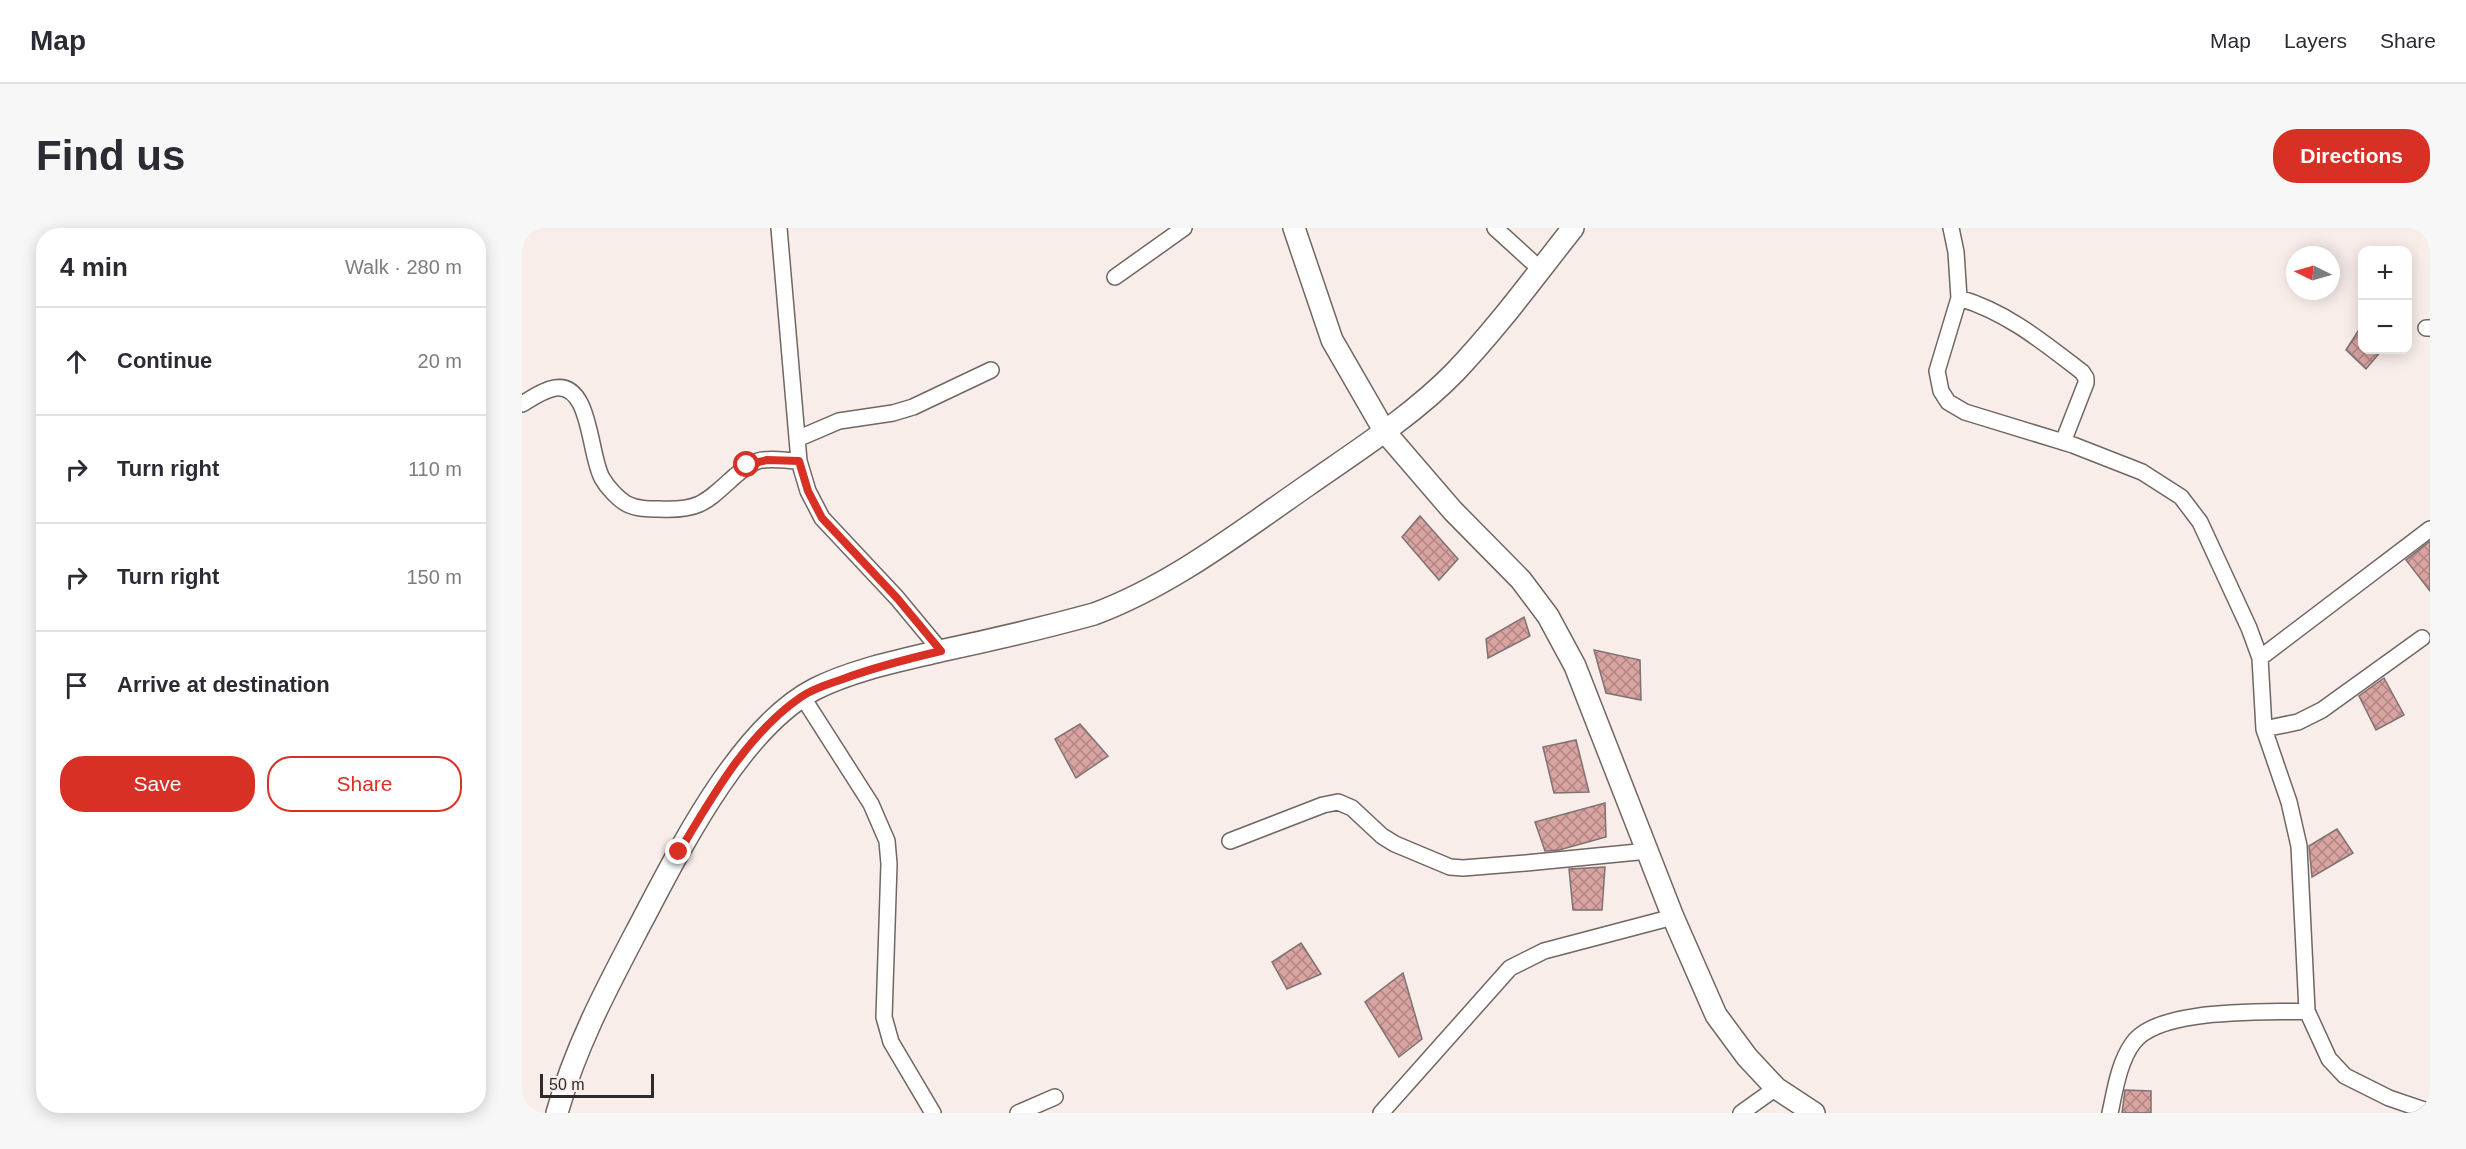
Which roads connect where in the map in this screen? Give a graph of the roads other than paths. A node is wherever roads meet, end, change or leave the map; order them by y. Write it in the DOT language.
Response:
graph roads {
  1 [pos="779,228"];
  2 [pos="1184,228"];
  3 [pos="1294,228"];
  4 [pos="1495,228"];
  5 [pos="1574,228"];
  6 [pos="1951,228"];
  7 [pos="1540,269"];
  8 [pos="1115,277"];
  9 [pos="1959,298"];
  10 [pos="991,370"];
  11 [pos="522,404"];
  12 [pos="1385,432"];
  13 [pos="797,439"];
  14 [pos="2063,442"];
  15 [pos="799,461"];
  16 [pos="2430,529"];
  17 [pos="2422,638"];
  18 [pos="941,651"];
  19 [pos="2260,658"];
  20 [pos="802,696"];
  21 [pos="2264,729"];
  22 [pos="1230,841"];
  23 [pos="1648,851"];
  24 [pos="1673,917"];
  25 [pos="2307,1011"];
  26 [pos="1776,1088"];
  27 [pos="1055,1097"];
  28 [pos="2430,1112"];
  29 [pos="557,1113"];
  30 [pos="933,1113"];
  31 [pos="1018,1113"];
  32 [pos="1381,1113"];
  33 [pos="1741,1113"];
  34 [pos="1814,1113"];
  35 [pos="2110,1113"];
  1 -- 13 [label="street"];
  2 -- 8 [label="street"];
  3 -- 12 [label="street"];
  4 -- 7 [label="street"];
  5 -- 7 [label="street"];
  6 -- 9 [label="street"];
  7 -- 12 [label="street"];
  9 -- 14 [label="street"];
  9 -- 14 [label="street"];
  10 -- 13 [label="street"];
  11 -- 15 [label="street"];
  12 -- 18 [label="street"];
  12 -- 23 [label="street"];
  13 -- 15 [label="street"];
  14 -- 19 [label="street"];
  15 -- 18 [label="street"];
  16 -- 19 [label="street"];
  17 -- 21 [label="street"];
  18 -- 20 [label="street"];
  19 -- 21 [label="street"];
  20 -- 29 [label="street"];
  20 -- 30 [label="street"];
  21 -- 25 [label="street"];
  22 -- 23 [label="street"];
  23 -- 24 [label="street"];
  24 -- 26 [label="street"];
  24 -- 32 [label="street"];
  25 -- 28 [label="street"];
  25 -- 35 [label="street"];
  26 -- 33 [label="street"];
  26 -- 34 [label="street"];
  27 -- 31 [label="street"];
}
